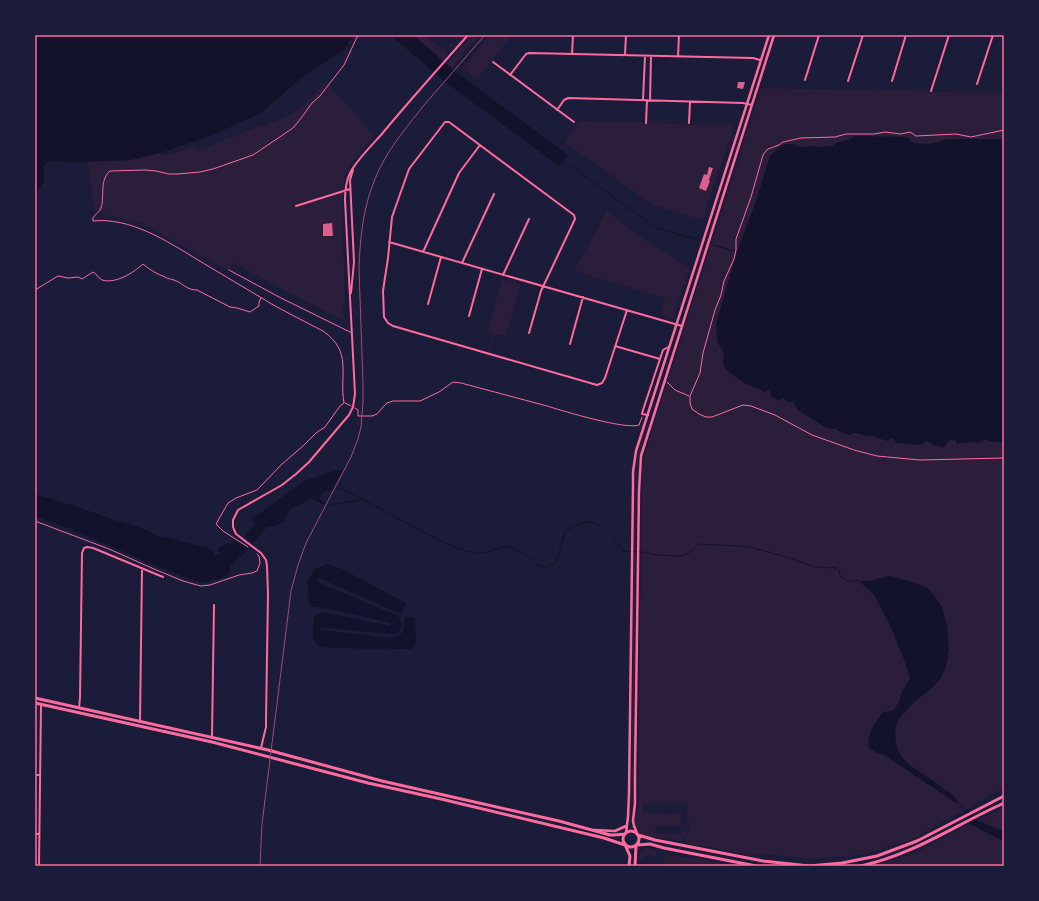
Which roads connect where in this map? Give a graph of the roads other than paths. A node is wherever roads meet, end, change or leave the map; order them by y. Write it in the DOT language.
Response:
graph roads {
  1 [pos="468,35"];
  2 [pos="573,35"];
  3 [pos="626,35"];
  4 [pos="679,35"];
  5 [pos="769,35"];
  6 [pos="774,35"];
  7 [pos="819,35"];
  8 [pos="863,35"];
  9 [pos="906,35"];
  10 [pos="949,35"];
  11 [pos="993,35"];
  12 [pos="572,54"];
  13 [pos="625,55"];
  14 [pos="645,56"];
  15 [pos="651,56"];
  16 [pos="678,57"];
  17 [pos="760,60"];
  18 [pos="493,62"];
  19 [pos="510,75"];
  20 [pos="805,80"];
  21 [pos="848,81"];
  22 [pos="892,81"];
  23 [pos="977,84"];
  24 [pos="931,90"];
  25 [pos="643,100"];
  26 [pos="648,100"];
  27 [pos="690,102"];
  28 [pos="746,104"];
  29 [pos="752,105"];
  30 [pos="557,110"];
  31 [pos="574,122"];
  32 [pos="646,122"];
  33 [pos="689,123"];
  34 [pos="480,145"];
  35 [pos="358,162"];
  36 [pos="350,189"];
  37 [pos="346,190"];
  38 [pos="494,194"];
  39 [pos="296,206"];
  40 [pos="530,219"];
  41 [pos="389,242"];
  42 [pos="423,252"];
  43 [pos="441,257"];
  44 [pos="462,263"];
  45 [pos="482,269"];
  46 [pos="229,270"];
  47 [pos="504,275"];
  48 [pos="543,286"];
  49 [pos="583,297"];
  50 [pos="351,300"];
  51 [pos="428,304"];
  52 [pos="627,310"];
  53 [pos="469,316"];
  54 [pos="676,324"];
  55 [pos="682,326"];
  56 [pos="529,333"];
  57 [pos="352,334"];
  58 [pos="570,344"];
  59 [pos="615,346"];
  60 [pos="670,346"];
  61 [pos="660,359"];
  62 [pos="648,415"];
  63 [pos="654,416"];
  64 [pos="142,568"];
  65 [pos="164,576"];
  66 [pos="214,605"];
  67 [pos="35,698"];
  68 [pos="41,699"];
  69 [pos="35,703"];
  70 [pos="41,705"];
  71 [pos="79,708"];
  72 [pos="140,721"];
  73 [pos="139,726"];
  74 [pos="186,731"];
  75 [pos="185,736"];
  76 [pos="212,737"];
  77 [pos="212,742"];
  78 [pos="261,748"];
  79 [pos="295,756"];
  80 [pos="302,759"];
  81 [pos="293,763"];
  82 [pos="301,765"];
  83 [pos="35,774"];
  84 [pos="40,775"];
  85 [pos="1004,796"];
  86 [pos="1004,803"];
  87 [pos="501,808"];
  88 [pos="499,813"];
  89 [pos="579,826"];
  90 [pos="627,826"];
  91 [pos="594,830"];
  92 [pos="581,832"];
  93 [pos="625,833"];
  94 [pos="35,834"];
  95 [pos="39,834"];
  96 [pos="638,834"];
  97 [pos="625,845"];
  98 [pos="636,846"];
  99 [pos="39,866"];
  100 [pos="629,866"];
  101 [pos="635,866"];
  102 [pos="756,866"];
  103 [pos="861,866"];
  1 -- 35 [label="street"];
  2 -- 12 [label="street"];
  3 -- 13 [label="street"];
  4 -- 16 [label="street"];
  5 -- 17 [label="main road"];
  6 -- 29 [label="main road"];
  7 -- 20 [label="street"];
  8 -- 21 [label="street"];
  9 -- 22 [label="street"];
  10 -- 24 [label="street"];
  11 -- 23 [label="street"];
  12 -- 13 [label="street"];
  12 -- 19 [label="street"];
  13 -- 14 [label="street"];
  14 -- 15 [label="street"];
  14 -- 25 [label="street"];
  15 -- 16 [label="street"];
  15 -- 26 [label="street"];
  16 -- 17 [label="street"];
  17 -- 28 [label="main road"];
  18 -- 19 [label="street"];
  19 -- 30 [label="street"];
  25 -- 26 [label="street"];
  25 -- 30 [label="street"];
  26 -- 27 [label="street"];
  26 -- 32 [label="street"];
  27 -- 28 [label="street"];
  27 -- 33 [label="street"];
  28 -- 29 [label="street"];
  28 -- 54 [label="main road"];
  29 -- 55 [label="main road"];
  30 -- 31 [label="street"];
  34 -- 41 [label="street"];
  34 -- 42 [label="street"];
  34 -- 48 [label="street"];
  35 -- 36 [label="street"];
  35 -- 37 [label="street"];
  36 -- 37 [label="street"];
  36 -- 50 [label="street"];
  37 -- 39 [label="street"];
  37 -- 50 [label="street"];
  38 -- 44 [label="street"];
  40 -- 47 [label="street"];
  41 -- 42 [label="street"];
  41 -- 59 [label="street"];
  42 -- 43 [label="street"];
  43 -- 44 [label="street"];
  43 -- 51 [label="street"];
  44 -- 45 [label="street"];
  45 -- 47 [label="street"];
  45 -- 53 [label="street"];
  46 -- 57 [label="lane"];
  47 -- 48 [label="street"];
  48 -- 49 [label="street"];
  48 -- 56 [label="street"];
  49 -- 52 [label="street"];
  49 -- 58 [label="street"];
  50 -- 57 [label="street"];
  52 -- 54 [label="street"];
  52 -- 59 [label="street"];
  54 -- 55 [label="street"];
  54 -- 60 [label="main road"];
  55 -- 63 [label="main road"];
  57 -- 78 [label="street"];
  59 -- 61 [label="street"];
  60 -- 61 [label="street"];
  60 -- 62 [label="main road"];
  61 -- 62 [label="street"];
  62 -- 63 [label="main road"];
  62 -- 90 [label="main road"];
  63 -- 96 [label="main road"];
  64 -- 65 [label="street"];
  64 -- 71 [label="street"];
  64 -- 72 [label="street"];
  66 -- 76 [label="street"];
  67 -- 68 [label="main road"];
  68 -- 70 [label="street"];
  68 -- 71 [label="main road"];
  69 -- 70 [label="main road"];
  70 -- 73 [label="main road"];
  70 -- 84 [label="street"];
  71 -- 72 [label="main road"];
  72 -- 73 [label="main road"];
  72 -- 74 [label="main road"];
  73 -- 75 [label="main road"];
  74 -- 75 [label="main road"];
  74 -- 76 [label="main road"];
  75 -- 77 [label="main road"];
  76 -- 77 [label="main road"];
  76 -- 78 [label="main road"];
  77 -- 81 [label="main road"];
  78 -- 79 [label="main road"];
  79 -- 80 [label="main road"];
  79 -- 81 [label="main road"];
  80 -- 82 [label="main road"];
  80 -- 87 [label="main road"];
  81 -- 82 [label="main road"];
  82 -- 88 [label="main road"];
  83 -- 84 [label="street"];
  84 -- 95 [label="street"];
  85 -- 96 [label="main road"];
  86 -- 103 [label="main road"];
  87 -- 88 [label="main road"];
  87 -- 89 [label="main road"];
  88 -- 92 [label="main road"];
  89 -- 91 [label="main road"];
  89 -- 92 [label="main road"];
  90 -- 91 [label="main road"];
  90 -- 93 [label="main road"];
  91 -- 93 [label="main road"];
  92 -- 97 [label="main road"];
  93 -- 96 [label="main road"];
  93 -- 97 [label="main road"];
  94 -- 95 [label="street"];
  95 -- 99 [label="street"];
  96 -- 98 [label="main road"];
  97 -- 98 [label="main road"];
  97 -- 100 [label="main road"];
  98 -- 101 [label="main road"];
  98 -- 102 [label="main road"];
}
